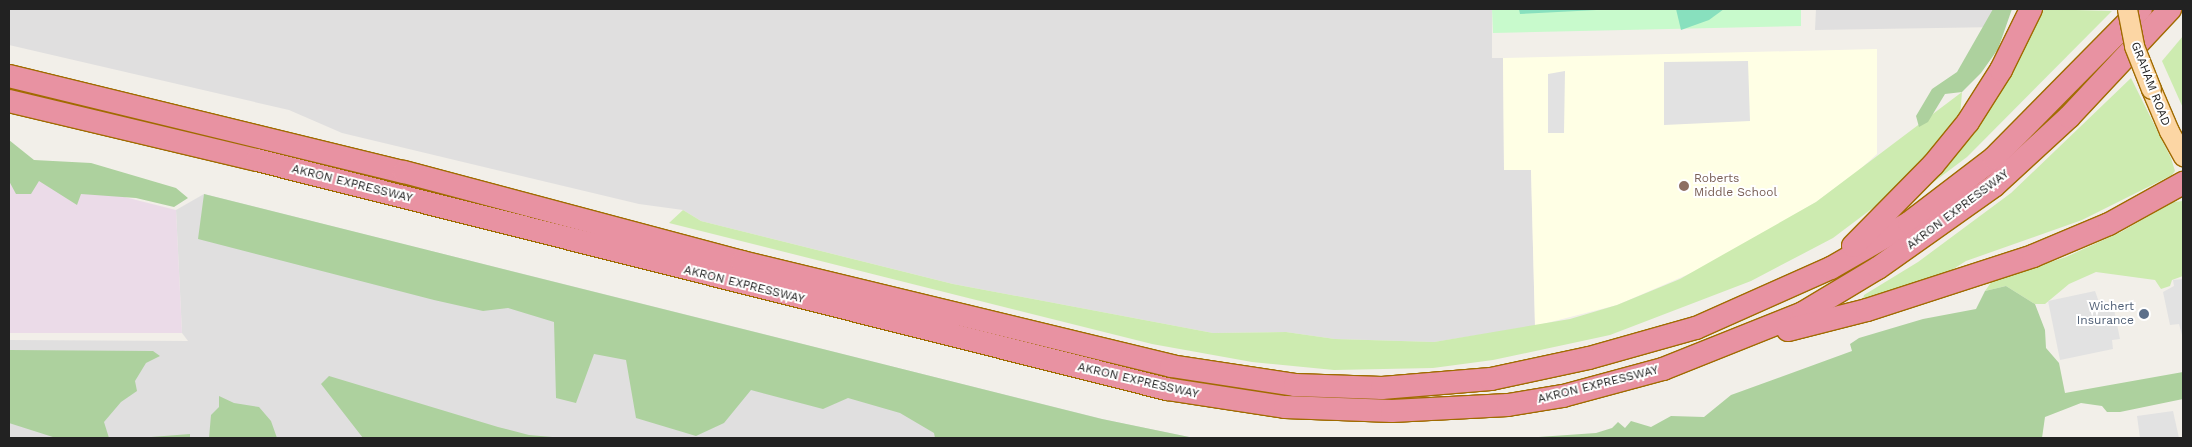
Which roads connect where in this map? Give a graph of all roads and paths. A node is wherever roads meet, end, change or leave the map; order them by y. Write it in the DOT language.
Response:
graph roads {
  1 [pos="2031,9"];
  2 [pos="2170,9"];
  3 [pos="2134,11"];
  4 [pos="9,76"];
  5 [pos="9,101"];
  6 [pos="9,106"];
  7 [pos="56,114"];
  8 [pos="2183,156"];
  9 [pos="2183,182"];
  10 [pos="1771,297"];
  11 [pos="1739,342"];
  1 -- 10 [label="highway"];
  2 -- 11 [label="highway, AKRON EXPRESSWAY"];
  3 -- 8 [label="main road, GRAHAM ROAD, bridge"];
  3 -- 10 [label="highway, AKRON EXPRESSWAY"];
  4 -- 10 [label="highway, AKRON EXPRESSWAY"];
  5 -- 7 [label="highway, AKRON EXPRESSWAY"];
  6 -- 7 [label="highway"];
  7 -- 11 [label="highway, AKRON EXPRESSWAY"];
  9 -- 11 [label="highway"];
}
